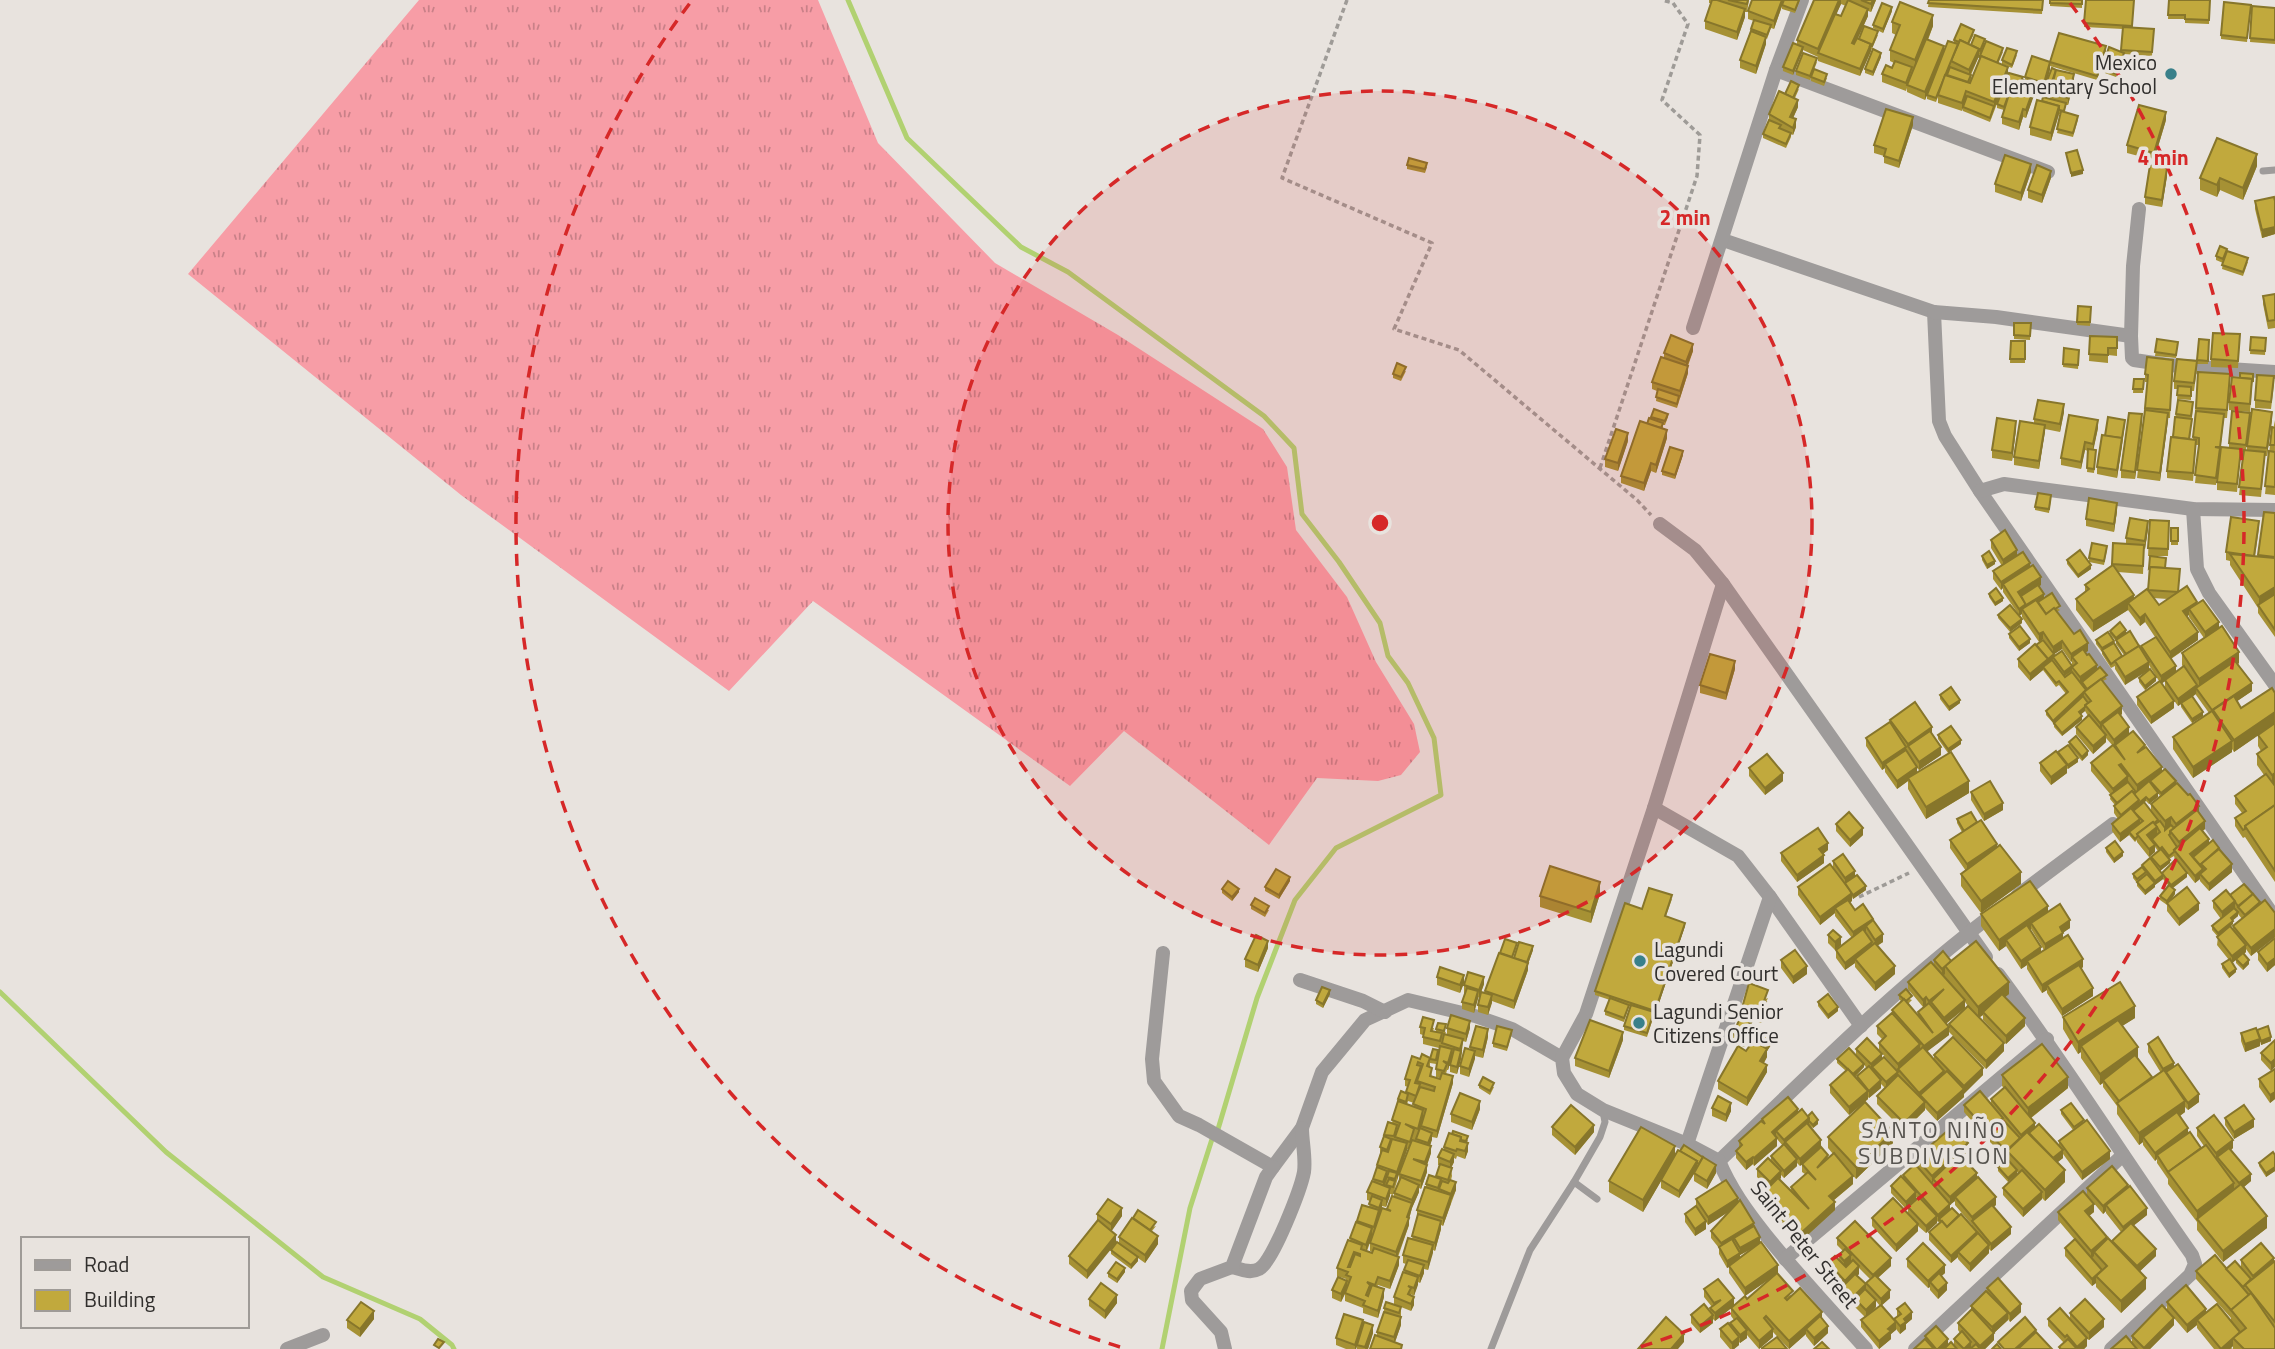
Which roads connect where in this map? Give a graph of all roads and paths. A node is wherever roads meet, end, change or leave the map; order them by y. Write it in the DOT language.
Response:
graph roads {
  1 [pos="1347,0"];
  2 [pos="1662,0"];
  3 [pos="1802,0"];
  4 [pos="1776,70"];
  5 [pos="2263,170"];
  6 [pos="2275,170"];
  7 [pos="2048,172"];
  8 [pos="2139,209"];
  9 [pos="1723,240"];
  10 [pos="1934,312"];
  11 [pos="1693,328"];
  12 [pos="2131,335"];
  13 [pos="2275,372"];
  14 [pos="1600,468"];
  15 [pos="1980,491"];
  16 [pos="2193,509"];
  17 [pos="2275,510"];
  18 [pos="1660,524"];
  19 [pos="1723,584"];
  20 [pos="2275,685"];
  21 [pos="1654,808"];
  22 [pos="2113,824"];
  23 [pos="1923,866"];
  24 [pos="1770,897"];
  25 [pos="1859,897"];
  26 [pos="2275,918"];
  27 [pos="1968,933"];
  28 [pos="1163,953"];
  29 [pos="1300,980"];
  30 [pos="1385,1012"];
  31 [pos="1861,1026"];
  32 [pos="2047,1039"];
  33 [pos="1562,1058"];
  34 [pos="1603,1110"];
  35 [pos="1302,1128"];
  36 [pos="1687,1144"];
  37 [pos="2123,1155"];
  38 [pos="1719,1161"];
  39 [pos="1273,1167"];
  40 [pos="1574,1182"];
  41 [pos="1597,1199"];
  42 [pos="1785,1259"];
  43 [pos="1232,1267"];
  44 [pos="323,1335"];
  45 [pos="287,1349"];
  46 [pos="1226,1349"];
  47 [pos="1491,1349"];
  48 [pos="1866,1349"];
  49 [pos="1915,1349"];
  50 [pos="2112,1349"];
  1 -- 14 [label="path"];
  2 -- 14 [label="path"];
  3 -- 4 [label="street"];
  4 -- 7 [label="street"];
  4 -- 9 [label="street"];
  5 -- 6 [label="lane"];
  8 -- 12 [label="street"];
  9 -- 10 [label="street"];
  9 -- 11 [label="street"];
  10 -- 12 [label="street"];
  10 -- 15 [label="street"];
  12 -- 13 [label="street"];
  14 -- 18 [label="path"];
  15 -- 16 [label="street"];
  15 -- 26 [label="street"];
  16 -- 17 [label="street"];
  16 -- 20 [label="street"];
  18 -- 19 [label="street"];
  19 -- 21 [label="street"];
  19 -- 23 [label="street"];
  21 -- 24 [label="street"];
  21 -- 33 [label="street"];
  22 -- 27 [label="street"];
  23 -- 25 [label="path"];
  23 -- 27 [label="street"];
  24 -- 31 [label="street"];
  24 -- 36 [label="street"];
  27 -- 31 [label="street"];
  27 -- 32 [label="street"];
  28 -- 39 [label="street"];
  29 -- 30 [label="street"];
  30 -- 33 [label="street"];
  30 -- 35 [label="street"];
  31 -- 38 [label="street"];
  32 -- 37 [label="street"];
  32 -- 42 [label="street"];
  33 -- 34 [label="street"];
  34 -- 36 [label="street"];
  34 -- 40 [label="lane"];
  35 -- 39 [label="street"];
  35 -- 43 [label="street"];
  36 -- 38 [label="street"];
  37 -- 49 [label="street"];
  37 -- 50 [label="street"];
  38 -- 42 [label="street, Saint Peter Street"];
  39 -- 43 [label="street"];
  40 -- 41 [label="lane"];
  40 -- 47 [label="lane"];
  42 -- 48 [label="street, Saint Peter Street"];
  43 -- 46 [label="street"];
  44 -- 45 [label="street"];
}
